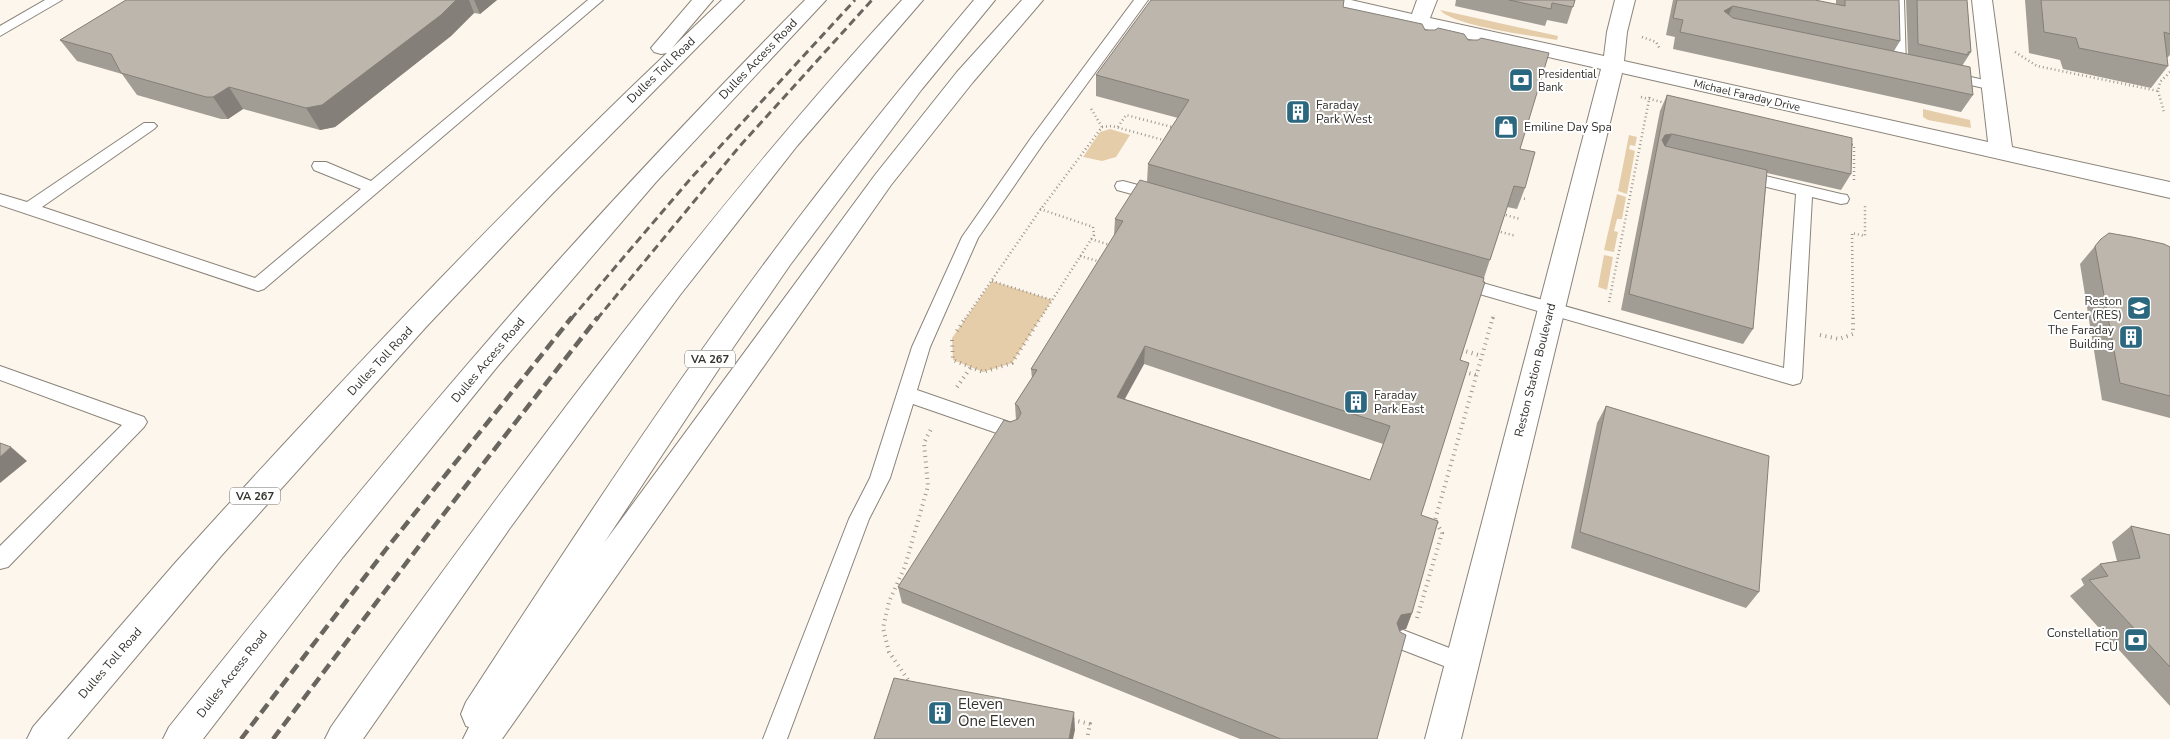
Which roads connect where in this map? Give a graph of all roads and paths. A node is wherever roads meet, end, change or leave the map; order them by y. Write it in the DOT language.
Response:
graph roads {
  1 [pos="55,0"];
  2 [pos="596,0"];
  3 [pos="703,0"];
  4 [pos="734,0"];
  5 [pos="816,0"];
  6 [pos="913,0"];
  7 [pos="985,0"];
  8 [pos="1033,0"];
  9 [pos="1324,0"];
  10 [pos="1427,0"];
  11 [pos="1625,0"];
  12 [pos="1897,0"];
  13 [pos="1982,0"];
  14 [pos="1148,1"];
  15 [pos="1426,29"];
  16 [pos="0,32"];
  17 [pos="1641,37"];
  18 [pos="2008,47"];
  19 [pos="1660,49"];
  20 [pos="1613,65"];
  21 [pos="1917,70"];
  22 [pos="2170,72"];
  23 [pos="1934,73"];
  24 [pos="1993,86"];
  25 [pos="2158,91"];
  26 [pos="1650,94"];
  27 [pos="1086,101"];
  28 [pos="2164,112"];
  29 [pos="149,126"];
  30 [pos="1102,127"];
  31 [pos="1118,128"];
  32 [pos="1178,128"];
  33 [pos="1168,142"];
  34 [pos="2001,153"];
  35 [pos="320,166"];
  36 [pos="1727,171"];
  37 [pos="1122,186"];
  38 [pos="373,188"];
  39 [pos="1804,190"];
  40 [pos="2170,190"];
  41 [pos="1520,198"];
  42 [pos="0,199"];
  43 [pos="1526,199"];
  44 [pos="1841,199"];
  45 [pos="1170,200"];
  46 [pos="28,209"];
  47 [pos="1040,209"];
  48 [pos="1502,214"];
  49 [pos="1520,219"];
  50 [pos="1488,228"];
  51 [pos="1516,236"];
  52 [pos="1091,239"];
  53 [pos="1120,248"];
  54 [pos="1080,256"];
  55 [pos="473,261"];
  56 [pos="1108,264"];
  57 [pos="1443,278"];
  58 [pos="992,281"];
  59 [pos="1052,300"];
  60 [pos="1609,305"];
  61 [pos="1496,307"];
  62 [pos="1550,308"];
  63 [pos="1455,348"];
  64 [pos="1482,356"];
  65 [pos="971,367"];
  66 [pos="1458,370"];
  67 [pos="0,373"];
  68 [pos="1476,375"];
  69 [pos="955,390"];
  70 [pos="906,394"];
  71 [pos="935,422"];
  72 [pos="1011,430"];
  73 [pos="0,560"];
  74 [pos="902,572"];
  75 [pos="912,572"];
  76 [pos="1409,632"];
  77 [pos="1462,663"];
  78 [pos="914,687"];
  79 [pos="1072,720"];
  80 [pos="45,739"];
  81 [pos="181,739"];
  82 [pos="343,739"];
  83 [pos="463,739"];
  84 [pos="481,739"];
  85 [pos="775,739"];
  86 [pos="1088,739"];
  87 [pos="1443,739"];
  1 -- 16 [label="lane"];
  2 -- 38 [label="lane"];
  3 -- 55 [label="main road"];
  4 -- 55 [label="main road, Dulles Toll Road / VA 267"];
  5 -- 81 [label="main road, Dulles Access Road"];
  6 -- 82 [label="main road"];
  7 -- 83 [label="main road, VA 267"];
  8 -- 84 [label="main road"];
  9 -- 15 [label="main road, Michael Faraday Drive"];
  10 -- 15 [label="main road"];
  11 -- 20 [label="main road, Reston Station Boulevard"];
  12 -- 21 [label="lane"];
  13 -- 24 [label="main road"];
  14 -- 70 [label="lane"];
  15 -- 20 [label="main road, Michael Faraday Drive"];
  17 -- 19 [label="path"];
  18 -- 25 [label="path"];
  20 -- 34 [label="main road, Michael Faraday Drive"];
  20 -- 62 [label="main road, Reston Station Boulevard"];
  22 -- 25 [label="path"];
  23 -- 24 [label="lane"];
  24 -- 34 [label="main road"];
  25 -- 28 [label="path"];
  26 -- 60 [label="path"];
  27 -- 30 [label="path"];
  29 -- 46 [label="lane"];
  30 -- 31 [label="path"];
  30 -- 47 [label="path"];
  31 -- 32 [label="path"];
  31 -- 33 [label="path"];
  34 -- 40 [label="main road, Michael Faraday Drive"];
  35 -- 38 [label="lane"];
  36 -- 39 [label="lane"];
  37 -- 45 [label="lane"];
  38 -- 46 [label="lane"];
  39 -- 44 [label="lane"];
  39 -- 62 [label="lane"];
  41 -- 43 [label="path"];
  42 -- 46 [label="lane"];
  47 -- 52 [label="path"];
  47 -- 58 [label="path"];
  48 -- 49 [label="path"];
  50 -- 51 [label="path"];
  52 -- 53 [label="path"];
  52 -- 54 [label="path"];
  54 -- 56 [label="path"];
  54 -- 59 [label="path"];
  55 -- 80 [label="main road, Dulles Toll Road / VA 267"];
  57 -- 62 [label="lane"];
  58 -- 59 [label="path"];
  58 -- 65 [label="path"];
  59 -- 65 [label="path"];
  61 -- 64 [label="path"];
  62 -- 77 [label="main road, Reston Station Boulevard"];
  63 -- 64 [label="path"];
  64 -- 68 [label="path"];
  65 -- 69 [label="path"];
  66 -- 68 [label="path"];
  67 -- 73 [label="lane"];
  68 -- 76 [label="path"];
  70 -- 72 [label="lane"];
  70 -- 85 [label="lane"];
  71 -- 74 [label="path"];
  74 -- 75 [label="path"];
  74 -- 78 [label="path"];
  76 -- 77 [label="lane"];
  77 -- 87 [label="main road, Reston Station Boulevard"];
  79 -- 86 [label="path"];
}
